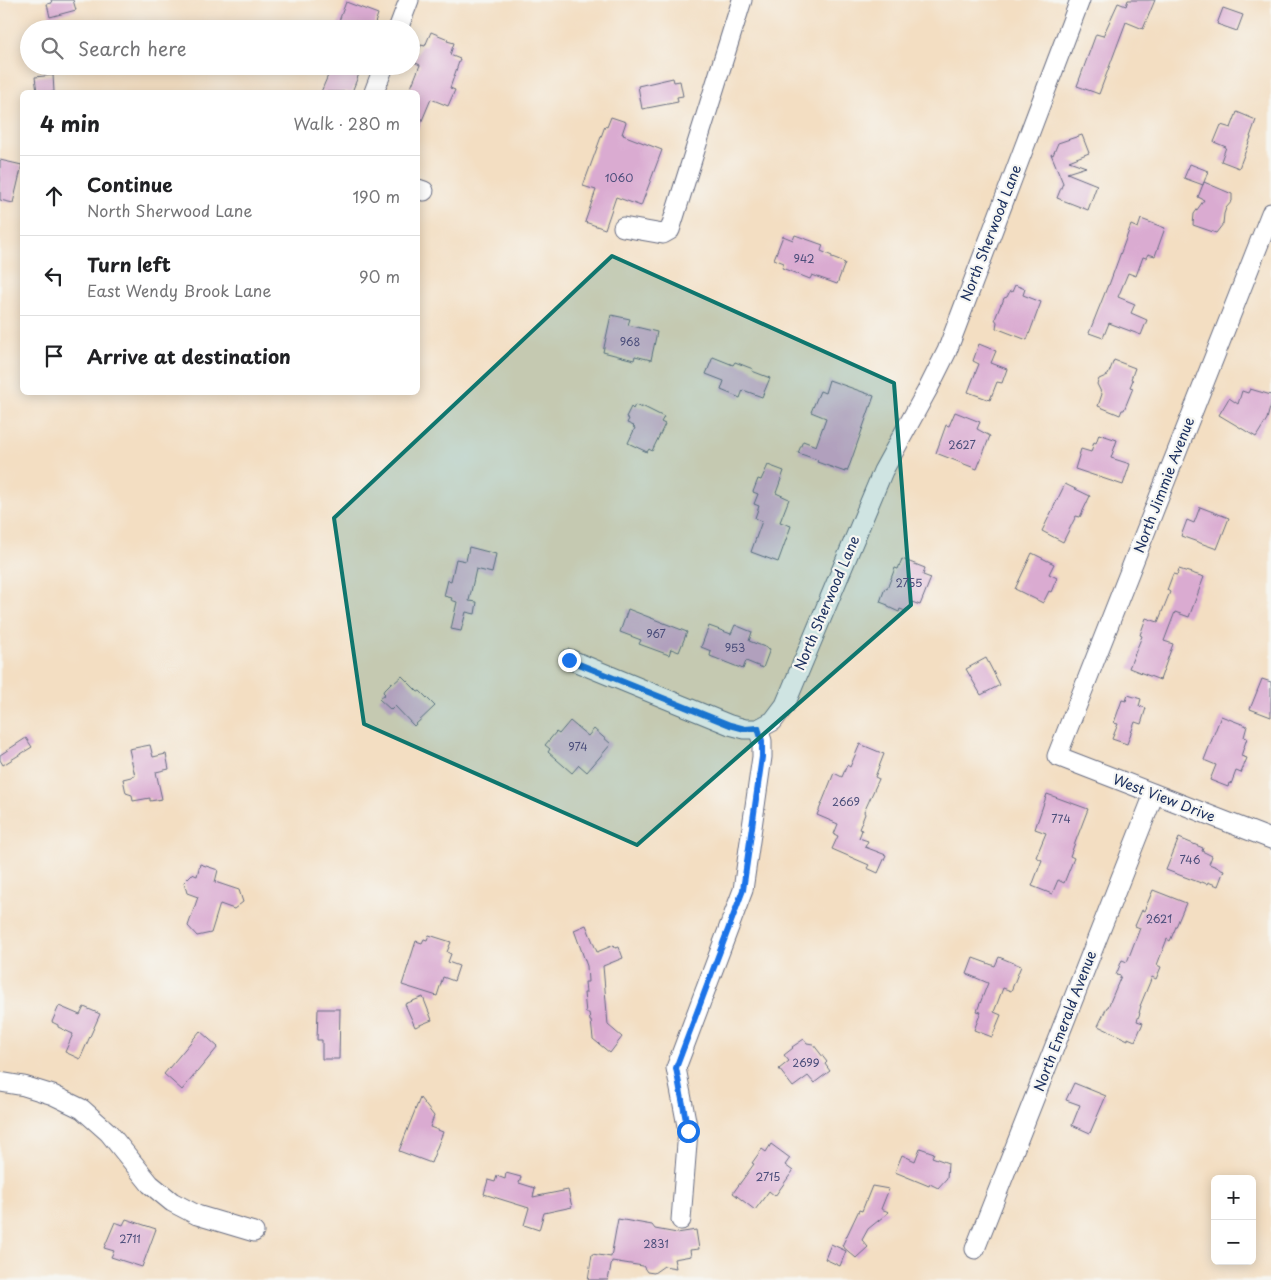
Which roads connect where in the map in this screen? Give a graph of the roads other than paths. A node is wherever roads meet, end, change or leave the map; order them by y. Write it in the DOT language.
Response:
graph roads {
  1 [pos="409,0"];
  2 [pos="742,0"];
  3 [pos="1080,0"];
  4 [pos="401,20"];
  5 [pos="381,75"];
  6 [pos="375,90"];
  7 [pos="1271,213"];
  8 [pos="623,227"];
  9 [pos="569,660"];
  10 [pos="758,728"];
  11 [pos="1057,756"];
  12 [pos="1154,794"];
  13 [pos="1271,839"];
  14 [pos="0,1082"];
  15 [pos="680,1220"];
  16 [pos="254,1232"];
  17 [pos="975,1248"];
  1 -- 4 [label="street"];
  2 -- 8 [label="street"];
  3 -- 10 [label="street, North Sherwood Lane"];
  5 -- 6 [label="street"];
  7 -- 11 [label="street, North Jimmie Avenue"];
  9 -- 10 [label="street"];
  10 -- 15 [label="street"];
  11 -- 12 [label="street, West View Drive"];
  12 -- 13 [label="street, West View Drive"];
  12 -- 17 [label="street, North Emerald Avenue"];
  14 -- 16 [label="street"];
}
